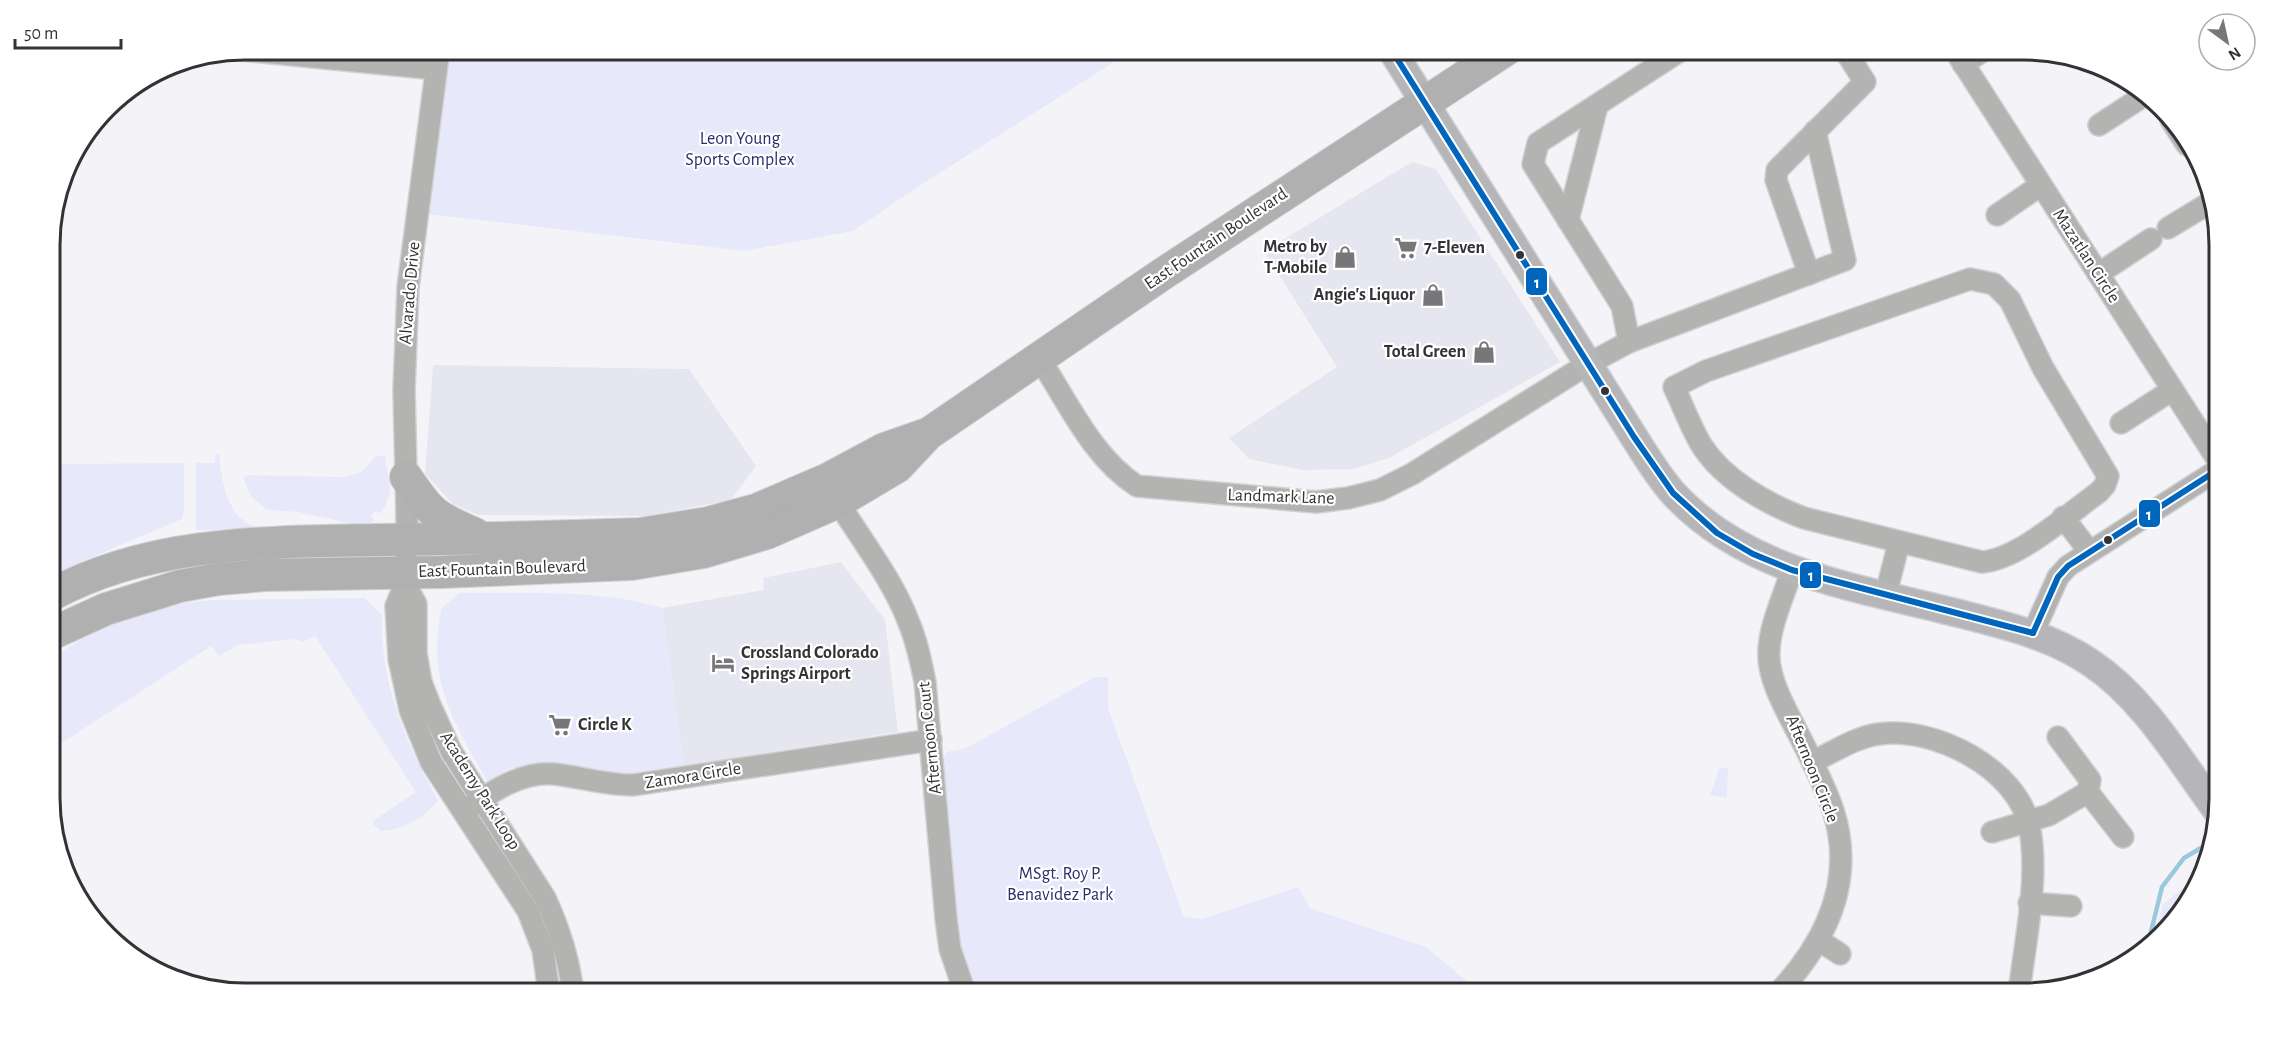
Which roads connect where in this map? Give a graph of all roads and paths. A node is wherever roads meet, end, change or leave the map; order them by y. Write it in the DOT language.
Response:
graph roads {
  1 [pos="438,60"];
  2 [pos="1398,60"];
  3 [pos="1491,60"];
  4 [pos="1668,60"];
  5 [pos="1851,60"];
  6 [pos="1961,60"];
  7 [pos="2138,99"];
  8 [pos="1425,102"];
  9 [pos="1597,106"];
  10 [pos="2099,125"];
  11 [pos="1815,131"];
  12 [pos="2041,185"];
  13 [pos="2204,206"];
  14 [pos="1997,215"];
  15 [pos="1568,220"];
  16 [pos="1809,274"];
  17 [pos="2098,274"];
  18 [pos="1629,342"];
  19 [pos="1039,358"];
  20 [pos="1588,364"];
  21 [pos="2172,390"];
  22 [pos="2121,423"];
  23 [pos="928,434"];
  24 [pos="2209,448"];
  25 [pos="2209,475"];
  26 [pos="406,477"];
  27 [pos="838,502"];
  28 [pos="2063,517"];
  29 [pos="481,537"];
  30 [pos="406,538"];
  31 [pos="1899,542"];
  32 [pos="2088,551"];
  33 [pos="1792,570"];
  34 [pos="405,579"];
  35 [pos="60,591"];
  36 [pos="1886,594"];
  37 [pos="60,630"];
  38 [pos="2033,633"];
  39 [pos="2058,737"];
  40 [pos="931,740"];
  41 [pos="1812,762"];
  42 [pos="2088,792"];
  43 [pos="482,799"];
  44 [pos="2209,799"];
  45 [pos="464,811"];
  46 [pos="2028,822"];
  47 [pos="1992,832"];
  48 [pos="2123,837"];
  49 [pos="2029,903"];
  50 [pos="2071,906"];
  51 [pos="1820,941"];
  52 [pos="1840,954"];
  53 [pos="548,983"];
  54 [pos="572,983"];
  55 [pos="962,983"];
  56 [pos="1788,983"];
  57 [pos="2020,983"];
  1 -- 26 [label="street, Alvarado Drive"];
  2 -- 8 [label="main road"];
  3 -- 8 [label="highway, East Fountain Boulevard"];
  4 -- 9 [label="street"];
  5 -- 11 [label="street"];
  6 -- 12 [label="street, Mazatlan Circle"];
  7 -- 10 [label="street"];
  8 -- 19 [label="highway, East Fountain Boulevard"];
  8 -- 20 [label="main road"];
  9 -- 15 [label="street"];
  9 -- 15 [label="street"];
  11 -- 16 [label="street"];
  11 -- 16 [label="street, Landmark Lane"];
  12 -- 14 [label="street"];
  12 -- 17 [label="street, Mazatlan Circle"];
  13 -- 17 [label="street"];
  15 -- 18 [label="street"];
  16 -- 18 [label="street, Landmark Lane"];
  17 -- 21 [label="street, Mazatlan Circle"];
  18 -- 20 [label="street, Landmark Lane"];
  19 -- 20 [label="street, Landmark Lane"];
  19 -- 23 [label="highway, East Fountain Boulevard"];
  20 -- 33 [label="main road"];
  21 -- 22 [label="street"];
  21 -- 24 [label="street, Mazatlan Circle"];
  23 -- 27 [label="highway, East Fountain Boulevard"];
  23 -- 29 [label="highway, East Fountain Boulevard"];
  25 -- 32 [label="street"];
  26 -- 29 [label="highway"];
  26 -- 30 [label="street, Alvarado Drive"];
  27 -- 34 [label="highway, East Fountain Boulevard"];
  27 -- 40 [label="street, Afternoon Court"];
  28 -- 31 [label="street"];
  28 -- 31 [label="street"];
  28 -- 32 [label="street"];
  29 -- 30 [label="highway, East Fountain Boulevard"];
  30 -- 34 [label="street, Academy Park Loop"];
  30 -- 35 [label="highway, East Fountain Boulevard"];
  31 -- 36 [label="street"];
  32 -- 38 [label="street"];
  33 -- 36 [label="main road"];
  33 -- 41 [label="street, Afternoon Circle"];
  34 -- 37 [label="highway, East Fountain Boulevard"];
  34 -- 43 [label="street, Academy Park Loop"];
  34 -- 45 [label="street, Academy Park Loop"];
  36 -- 38 [label="main road"];
  38 -- 44 [label="main road"];
  39 -- 42 [label="street"];
  40 -- 43 [label="street, Zamora Circle"];
  40 -- 55 [label="street, Afternoon Court"];
  41 -- 46 [label="street"];
  41 -- 51 [label="street, Afternoon Circle"];
  42 -- 46 [label="street"];
  42 -- 48 [label="street"];
  43 -- 45 [label="street, Zamora Circle"];
  43 -- 54 [label="street, Academy Park Loop"];
  45 -- 53 [label="street, Academy Park Loop"];
  46 -- 47 [label="street"];
  46 -- 49 [label="street"];
  49 -- 50 [label="street"];
  49 -- 57 [label="street"];
  51 -- 52 [label="street"];
  51 -- 56 [label="street, Afternoon Circle"];
}
